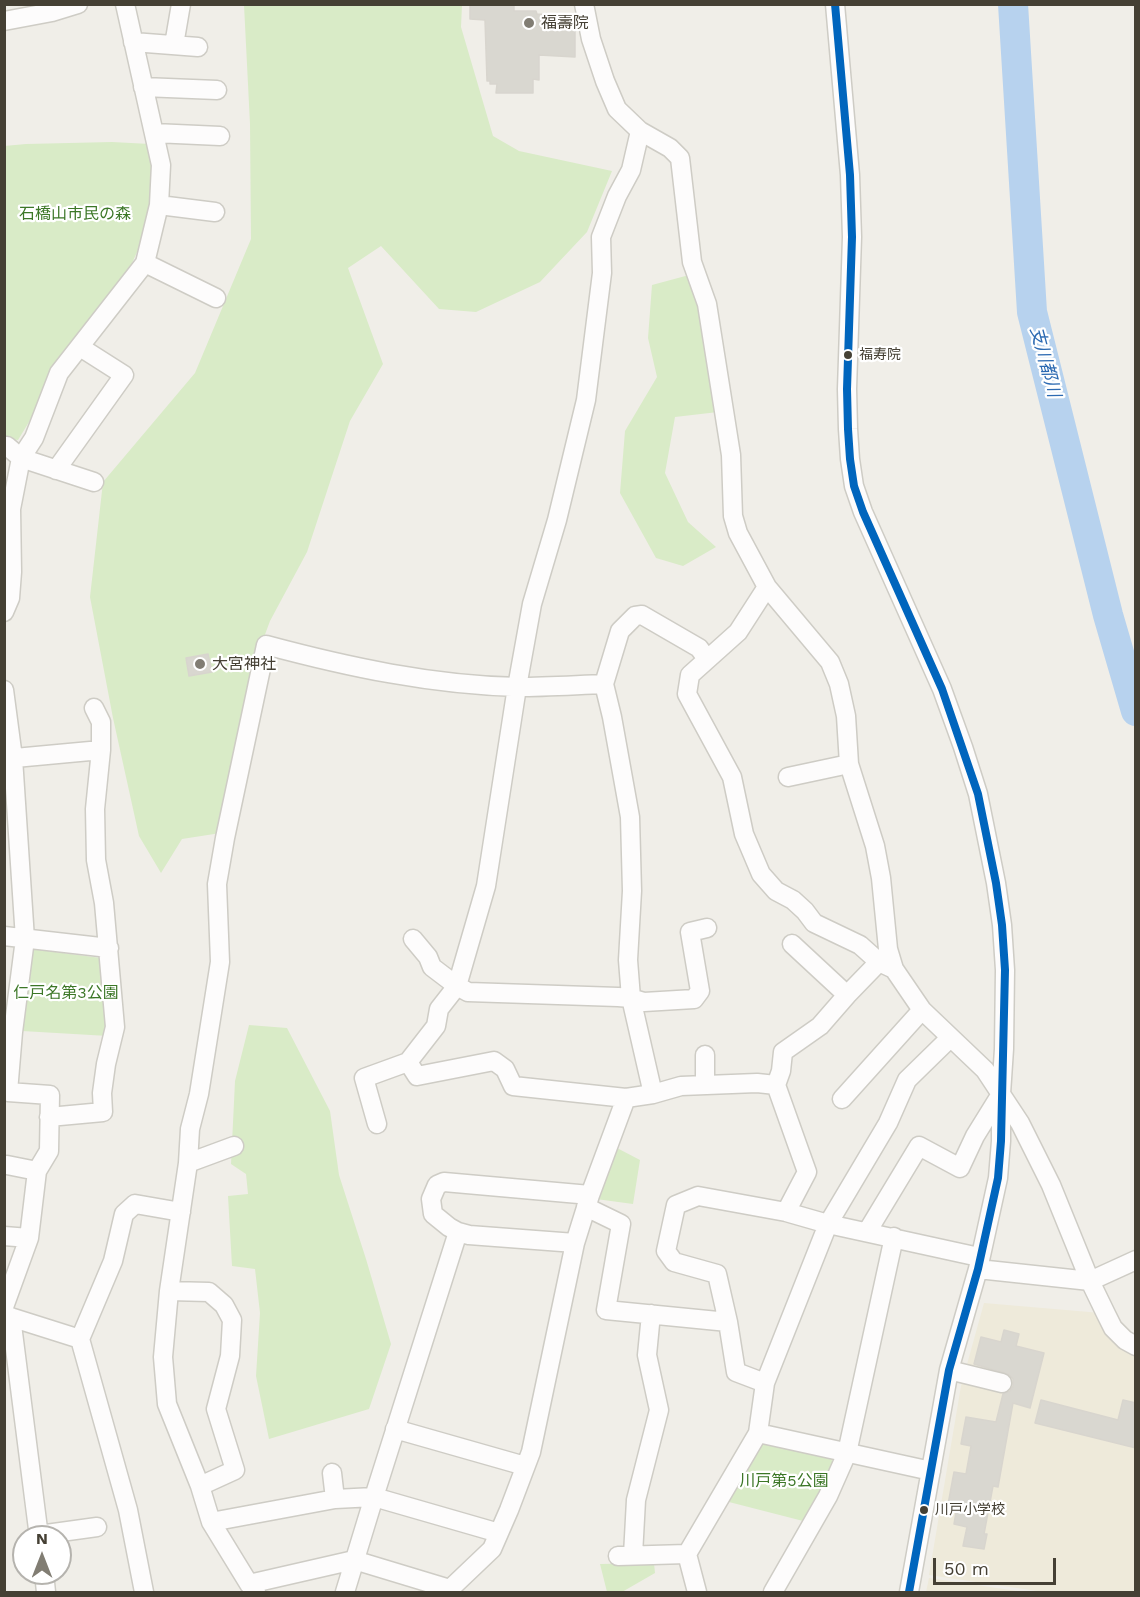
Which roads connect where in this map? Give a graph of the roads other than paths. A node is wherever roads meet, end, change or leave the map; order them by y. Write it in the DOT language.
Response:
graph roads {
  1 [pos="78,4"];
  2 [pos="125,4"];
  3 [pos="182,4"];
  4 [pos="584,4"];
  5 [pos="835,4"];
  6 [pos="4,21"];
  7 [pos="133,42"];
  8 [pos="174,45"];
  9 [pos="198,47"];
  10 [pos="143,87"];
  11 [pos="218,90"];
  12 [pos="640,131"];
  13 [pos="154,133"];
  14 [pos="220,136"];
  15 [pos="159,205"];
  16 [pos="215,212"];
  17 [pos="145,263"];
  18 [pos="216,298"];
  19 [pos="80,347"];
  20 [pos="4,446"];
  21 [pos="21,458"];
  22 [pos="56,470"];
  23 [pos="94,482"];
  24 [pos="8,573"];
  25 [pos="767,587"];
  26 [pos="4,612"];
  27 [pos="707,659"];
  28 [pos="604,684"];
  29 [pos="517,687"];
  30 [pos="4,690"];
  31 [pos="94,708"];
  32 [pos="101,750"];
  33 [pos="9,758"];
  34 [pos="849,764"];
  35 [pos="788,777"];
  36 [pos="707,928"];
  37 [pos="4,936"];
  38 [pos="25,939"];
  39 [pos="412,939"];
  40 [pos="792,944"];
  41 [pos="109,948"];
  42 [pos="886,965"];
  43 [pos="457,986"];
  44 [pos="847,995"];
  45 [pos="631,998"];
  46 [pos="922,1010"];
  47 [pos="9,1032"];
  48 [pos="950,1038"];
  49 [pos="705,1055"];
  50 [pos="408,1062"];
  51 [pos="705,1085"];
  52 [pos="776,1085"];
  53 [pos="653,1094"];
  54 [pos="1001,1094"];
  55 [pos="626,1098"];
  56 [pos="842,1099"];
  57 [pos="49,1117"];
  58 [pos="377,1124"];
  59 [pos="234,1146"];
  60 [pos="188,1163"];
  61 [pos="7,1165"];
  62 [pos="37,1171"];
  63 [pos="588,1201"];
  64 [pos="181,1212"];
  65 [pos="786,1212"];
  66 [pos="828,1224"];
  67 [pos="458,1232"];
  68 [pos="867,1232"];
  69 [pos="4,1236"];
  70 [pos="894,1237"];
  71 [pos="29,1238"];
  72 [pos="575,1243"];
  73 [pos="1136,1260"];
  74 [pos="979,1263"];
  75 [pos="1090,1281"];
  76 [pos="169,1291"];
  77 [pos="7,1313"];
  78 [pos="651,1314"];
  79 [pos="728,1322"];
  80 [pos="80,1339"];
  81 [pos="1136,1347"];
  82 [pos="949,1370"];
  83 [pos="765,1383"];
  84 [pos="1002,1383"];
  85 [pos="395,1430"];
  86 [pos="758,1433"];
  87 [pos="847,1453"];
  88 [pos="525,1466"];
  89 [pos="931,1471"];
  90 [pos="332,1473"];
  91 [pos="200,1486"];
  92 [pos="374,1497"];
  93 [pos="335,1499"];
  94 [pos="210,1522"];
  95 [pos="37,1525"];
  96 [pos="97,1527"];
  97 [pos="72,1531"];
  98 [pos="499,1533"];
  99 [pos="687,1554"];
  100 [pos="354,1560"];
  101 [pos="253,1588"];
  102 [pos="450,1591"];
  103 [pos="145,1592"];
  104 [pos="345,1593"];
  105 [pos="697,1593"];
  106 [pos="773,1593"];
  107 [pos="909,1593"];
  1 -- 6 [label="street"];
  2 -- 7 [label="street"];
  3 -- 8 [label="street"];
  4 -- 12 [label="street"];
  5 -- 54 [label="street"];
  7 -- 8 [label="street"];
  7 -- 10 [label="street"];
  8 -- 9 [label="street"];
  10 -- 11 [label="street"];
  10 -- 13 [label="street"];
  12 -- 25 [label="street"];
  12 -- 29 [label="street"];
  13 -- 14 [label="street"];
  13 -- 15 [label="street"];
  15 -- 16 [label="street"];
  15 -- 17 [label="street"];
  17 -- 18 [label="street"];
  17 -- 19 [label="street"];
  19 -- 21 [label="street"];
  19 -- 22 [label="street"];
  20 -- 21 [label="street"];
  21 -- 22 [label="street"];
  21 -- 24 [label="street"];
  22 -- 23 [label="street"];
  24 -- 26 [label="street"];
  25 -- 27 [label="street"];
  25 -- 34 [label="street"];
  27 -- 28 [label="street"];
  27 -- 42 [label="street"];
  28 -- 29 [label="street"];
  28 -- 45 [label="street"];
  29 -- 43 [label="street"];
  29 -- 60 [label="street"];
  30 -- 33 [label="street"];
  31 -- 32 [label="street"];
  32 -- 33 [label="street"];
  32 -- 41 [label="street"];
  33 -- 38 [label="street"];
  34 -- 35 [label="street"];
  34 -- 42 [label="street"];
  36 -- 45 [label="street"];
  37 -- 38 [label="street"];
  38 -- 41 [label="street"];
  38 -- 47 [label="street"];
  39 -- 43 [label="street"];
  40 -- 44 [label="street"];
  41 -- 57 [label="street"];
  42 -- 44 [label="street"];
  42 -- 46 [label="street"];
  43 -- 45 [label="street"];
  43 -- 50 [label="street"];
  44 -- 52 [label="street"];
  45 -- 53 [label="street"];
  46 -- 48 [label="street"];
  46 -- 56 [label="street"];
  47 -- 57 [label="street"];
  48 -- 54 [label="street"];
  48 -- 66 [label="street"];
  49 -- 51 [label="street"];
  50 -- 55 [label="street"];
  50 -- 58 [label="street"];
  51 -- 52 [label="street"];
  51 -- 53 [label="street"];
  52 -- 65 [label="street"];
  53 -- 55 [label="street"];
  54 -- 68 [label="street"];
  54 -- 74 [label="street"];
  54 -- 75 [label="street"];
  55 -- 63 [label="street"];
  57 -- 62 [label="street"];
  59 -- 60 [label="street"];
  60 -- 64 [label="street"];
  61 -- 62 [label="street"];
  62 -- 71 [label="street"];
  63 -- 67 [label="street"];
  63 -- 72 [label="street"];
  63 -- 78 [label="street"];
  64 -- 76 [label="street"];
  64 -- 80 [label="street"];
  65 -- 66 [label="street"];
  65 -- 79 [label="street"];
  66 -- 68 [label="street"];
  66 -- 83 [label="street"];
  67 -- 72 [label="street"];
  67 -- 85 [label="street"];
  68 -- 70 [label="street"];
  69 -- 71 [label="street"];
  70 -- 74 [label="street"];
  70 -- 87 [label="street"];
  71 -- 77 [label="street"];
  72 -- 88 [label="street"];
  73 -- 75 [label="street"];
  74 -- 75 [label="street"];
  74 -- 82 [label="street"];
  75 -- 81 [label="street"];
  76 -- 91 [label="street"];
  76 -- 91 [label="street"];
  77 -- 80 [label="street"];
  77 -- 95 [label="street"];
  78 -- 79 [label="street"];
  78 -- 99 [label="street"];
  79 -- 83 [label="street"];
  80 -- 103 [label="street"];
  82 -- 84 [label="street"];
  82 -- 89 [label="street"];
  83 -- 86 [label="street"];
  85 -- 88 [label="street"];
  85 -- 92 [label="street"];
  86 -- 87 [label="street"];
  86 -- 99 [label="street"];
  87 -- 89 [label="street"];
  87 -- 106 [label="street"];
  88 -- 98 [label="street"];
  89 -- 107 [label="street"];
  90 -- 93 [label="street"];
  91 -- 94 [label="street"];
  92 -- 93 [label="street"];
  92 -- 98 [label="street"];
  92 -- 100 [label="street"];
  93 -- 94 [label="street"];
  94 -- 101 [label="street"];
  96 -- 97 [label="street"];
  98 -- 102 [label="street"];
  99 -- 105 [label="street"];
  100 -- 101 [label="street"];
  100 -- 102 [label="street"];
  100 -- 104 [label="street"];
}
